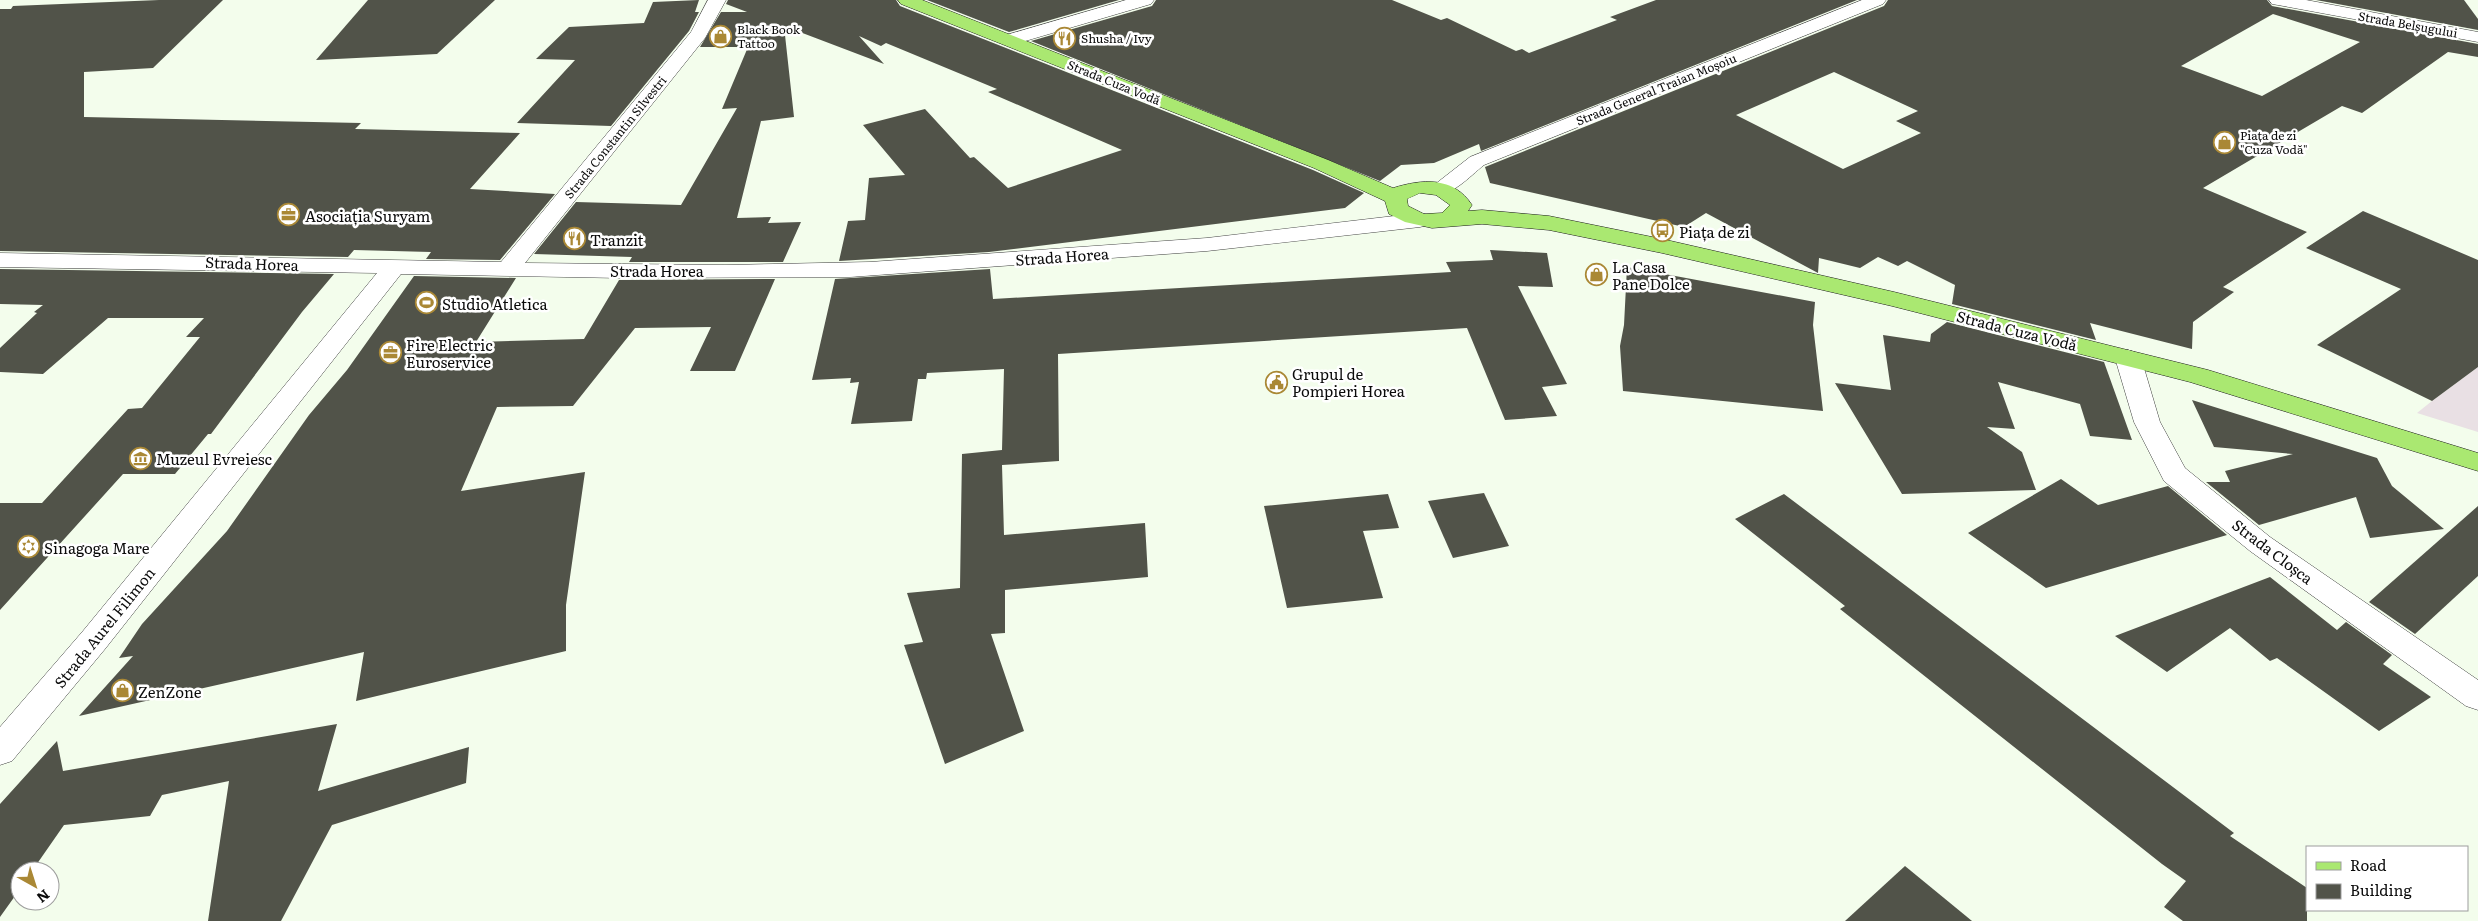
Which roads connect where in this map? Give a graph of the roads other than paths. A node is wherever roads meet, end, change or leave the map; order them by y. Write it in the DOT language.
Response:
graph roads {
  1 [pos="718,0"];
  2 [pos="907,0"];
  3 [pos="1145,0"];
  4 [pos="1877,0"];
  5 [pos="2278,0"];
  6 [pos="2478,37"];
  7 [pos="1009,40"];
  8 [pos="1321,164"];
  9 [pos="1440,189"];
  10 [pos="1397,204"];
  11 [pos="1431,220"];
  12 [pos="1548,223"];
  13 [pos="1314,235"];
  14 [pos="0,260"];
  15 [pos="394,268"];
  16 [pos="507,270"];
  17 [pos="2128,358"];
  18 [pos="2478,462"];
  19 [pos="2478,697"];
  20 [pos="0,751"];
  1 -- 16 [label="street, Strada Constantin Silvestri"];
  2 -- 7 [label="main road, Strada Cuza Vodă"];
  3 -- 7 [label="street"];
  4 -- 9 [label="street, Strada General Traian Moșoiu"];
  5 -- 6 [label="street, Strada Belșugului"];
  7 -- 8 [label="main road, Strada Cuza Vodă"];
  8 -- 9 [label="main road, Strada Cuza Vodă"];
  8 -- 10 [label="main road, Strada Cuza Vodă"];
  9 -- 10 [label="main road"];
  9 -- 11 [label="main road"];
  9 -- 12 [label="main road, Strada Cuza Vodă"];
  10 -- 11 [label="main road, Strada Cuza Vodă"];
  10 -- 13 [label="street, Strada Horea"];
  11 -- 12 [label="main road, Strada Cuza Vodă"];
  11 -- 13 [label="street, Strada Horea"];
  12 -- 17 [label="main road, Strada Cuza Vodă"];
  13 -- 16 [label="street, Strada Horea"];
  14 -- 15 [label="street, Strada Horea"];
  15 -- 16 [label="street, Strada Horea"];
  15 -- 20 [label="street, Strada Aurel Filimon"];
  17 -- 18 [label="main road, Strada Cuza Vodă"];
  17 -- 19 [label="street, Strada Cloșca"];
}
